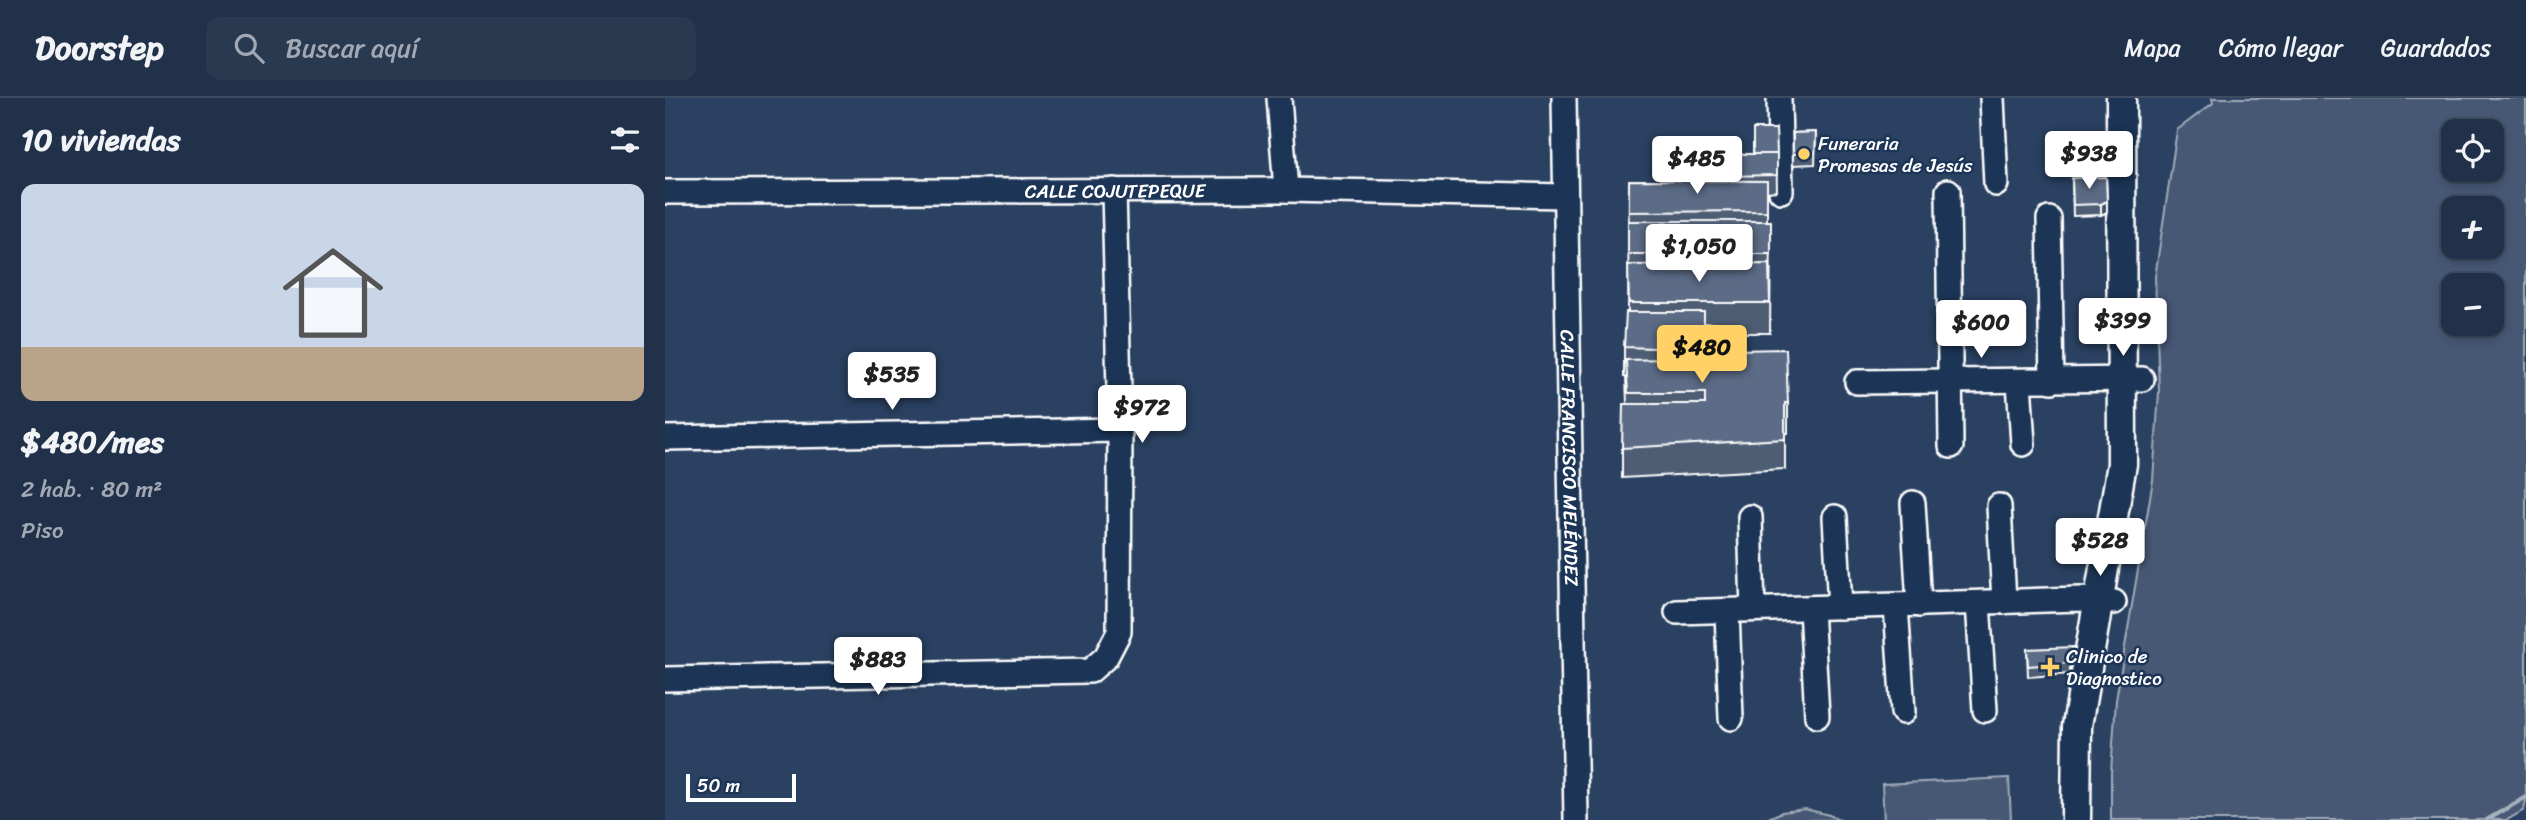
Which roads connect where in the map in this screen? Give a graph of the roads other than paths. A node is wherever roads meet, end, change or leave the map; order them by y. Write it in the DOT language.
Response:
graph roads {
  1 [pos="1279,98"];
  2 [pos="1564,98"];
  3 [pos="1779,98"];
  4 [pos="1992,98"];
  5 [pos="2121,98"];
  6 [pos="2137,98"];
  7 [pos="1996,184"];
  8 [pos="1114,190"];
  9 [pos="1286,190"];
  10 [pos="1781,191"];
  11 [pos="1948,191"];
  12 [pos="665,192"];
  13 [pos="1564,196"];
  14 [pos="2049,219"];
  15 [pos="2133,379"];
  16 [pos="2052,381"];
  17 [pos="1857,382"];
  18 [pos="1949,382"];
  19 [pos="2019,382"];
  20 [pos="1120,430"];
  21 [pos="665,438"];
  22 [pos="2023,444"];
  23 [pos="1951,446"];
  24 [pos="1913,503"];
  25 [pos="1999,506"];
  26 [pos="1751,517"];
  27 [pos="1835,517"];
  28 [pos="2106,601"];
  29 [pos="2004,602"];
  30 [pos="1978,603"];
  31 [pos="1907,605"];
  32 [pos="1840,607"];
  33 [pos="1811,608"];
  34 [pos="1753,610"];
  35 [pos="1727,611"];
  36 [pos="1677,612"];
  37 [pos="665,679"];
  38 [pos="1985,710"];
  39 [pos="1903,712"];
  40 [pos="1817,716"];
  41 [pos="1731,718"];
  42 [pos="1576,820"];
  43 [pos="2076,820"];
  44 [pos="2093,820"];
  1 -- 9 [label="street"];
  2 -- 13 [label="street, CALLE FRANCISCO MELÉNDEZ"];
  3 -- 10 [label="street"];
  4 -- 7 [label="street"];
  5 -- 15 [label="main road"];
  6 -- 15 [label="main road"];
  8 -- 9 [label="street, CALLE COJUTEPEQUE"];
  8 -- 12 [label="street, CALLE COJUTEPEQUE"];
  8 -- 20 [label="street"];
  9 -- 13 [label="street, CALLE COJUTEPEQUE"];
  11 -- 18 [label="street"];
  13 -- 42 [label="street, CALLE FRANCISCO MELÉNDEZ"];
  14 -- 16 [label="street"];
  15 -- 16 [label="street"];
  15 -- 28 [label="main road"];
  16 -- 19 [label="street"];
  17 -- 18 [label="street"];
  18 -- 19 [label="street"];
  18 -- 23 [label="street"];
  19 -- 22 [label="street"];
  20 -- 21 [label="street"];
  20 -- 37 [label="street"];
  24 -- 31 [label="street"];
  25 -- 29 [label="street"];
  26 -- 34 [label="street"];
  27 -- 32 [label="street"];
  28 -- 29 [label="street"];
  28 -- 43 [label="main road"];
  28 -- 44 [label="main road"];
  29 -- 30 [label="street"];
  30 -- 31 [label="street"];
  30 -- 38 [label="street"];
  31 -- 32 [label="street"];
  31 -- 39 [label="street"];
  32 -- 33 [label="street"];
  33 -- 34 [label="street"];
  33 -- 40 [label="street"];
  34 -- 35 [label="street"];
  35 -- 36 [label="street"];
  35 -- 41 [label="street"];
}
